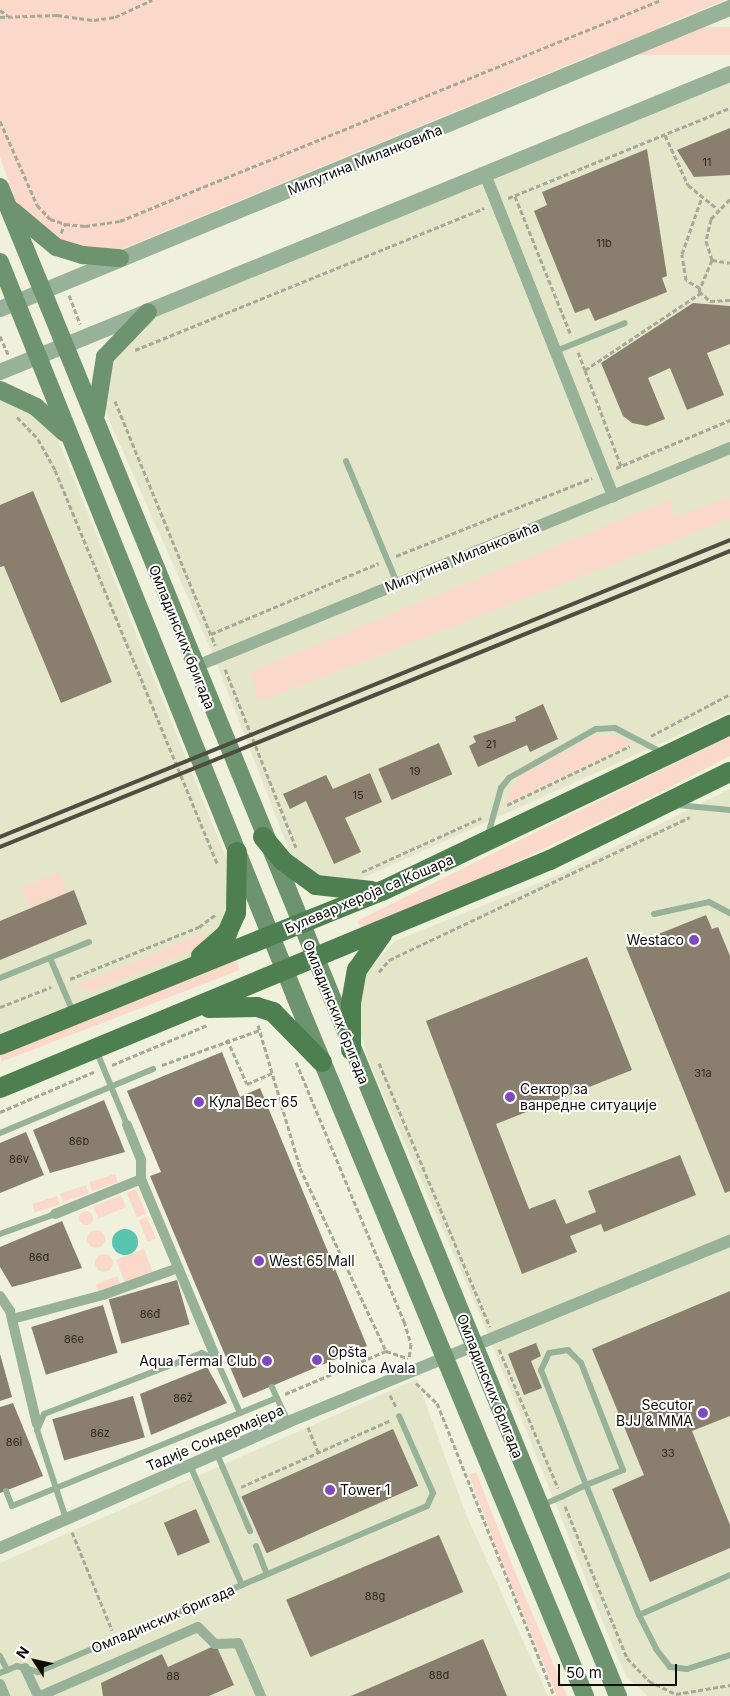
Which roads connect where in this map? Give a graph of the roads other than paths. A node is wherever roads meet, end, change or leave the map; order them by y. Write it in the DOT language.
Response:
graph roads {
  1 [pos="730,8"];
  2 [pos="730,74"];
  3 [pos="485,174"];
  4 [pos="0,188"];
  5 [pos="7,206"];
  6 [pos="120,258"];
  7 [pos="0,262"];
  8 [pos="44,291"];
  9 [pos="8,306"];
  10 [pos="148,312"];
  11 [pos="625,323"];
  12 [pos="66,345"];
  13 [pos="556,351"];
  14 [pos="38,357"];
  15 [pos="0,372"];
  16 [pos="0,390"];
  17 [pos="96,422"];
  18 [pos="68,436"];
  19 [pos="730,448"];
  20 [pos="346,461"];
  21 [pos="613,496"];
  22 [pos="396,583"];
  23 [pos="194,667"];
  24 [pos="730,725"];
  25 [pos="671,757"];
  26 [pos="730,772"];
  27 [pos="668,804"];
  28 [pos="730,810"];
  29 [pos="263,837"];
  30 [pos="486,844"];
  31 [pos="237,852"];
  32 [pos="382,891"];
  33 [pos="730,913"];
  34 [pos="654,914"];
  35 [pos="300,923"];
  36 [pos="385,931"];
  37 [pos="271,934"];
  38 [pos="89,942"];
  39 [pos="50,958"];
  40 [pos="315,960"];
  41 [pos="184,970"];
  42 [pos="285,972"];
  43 [pos="0,978"];
  44 [pos="190,1010"];
  45 [pos="74,1015"];
  46 [pos="0,1045"];
  47 [pos="96,1049"];
  48 [pos="351,1050"];
  49 [pos="322,1062"];
  50 [pos="153,1069"];
  51 [pos="111,1086"];
  52 [pos="0,1088"];
  53 [pos="127,1125"];
  54 [pos="0,1133"];
  55 [pos="141,1179"];
  56 [pos="55,1214"];
  57 [pos="0,1234"];
  58 [pos="730,1241"];
  59 [pos="178,1268"];
  60 [pos="0,1296"];
  61 [pos="12,1319"];
  62 [pos="473,1345"];
  63 [pos="443,1358"];
  64 [pos="218,1361"];
  65 [pos="272,1387"];
  66 [pos="277,1398"];
  67 [pos="240,1413"];
  68 [pos="399,1416"];
  69 [pos="288,1422"];
  70 [pos="37,1424"];
  71 [pos="216,1454"];
  72 [pos="190,1465"];
  73 [pos="586,1485"];
  74 [pos="6,1490"];
  75 [pos="54,1490"];
  76 [pos="538,1506"];
  77 [pos="66,1519"];
  78 [pos="250,1531"];
  79 [pos="256,1546"];
  80 [pos="0,1548"];
  81 [pos="267,1574"];
  82 [pos="730,1575"];
  83 [pos="242,1585"];
  84 [pos="639,1615"];
  85 [pos="730,1654"];
  86 [pos="0,1656"];
  87 [pos="602,1658"];
  88 [pos="25,1668"];
  89 [pos="3,1672"];
  90 [pos="0,1684"];
  91 [pos="5,1696"];
  92 [pos="39,1696"];
  93 [pos="261,1696"];
  94 [pos="585,1696"];
  95 [pos="618,1696"];
  96 [pos="634,1696"];
  1 -- 6 [label="street, Милутина Миланковића"];
  2 -- 3 [label="street"];
  3 -- 10 [label="street"];
  3 -- 13 [label="street"];
  4 -- 5 [label="main road, Омладинских бригада"];
  5 -- 6 [label="main road"];
  5 -- 8 [label="main road, Омладинских бригада"];
  6 -- 8 [label="street, Милутина Миланковића"];
  7 -- 9 [label="main road, Омладинских бригада"];
  8 -- 9 [label="street, Милутина Миланковића"];
  8 -- 12 [label="main road, Омладинских бригада"];
  9 -- 14 [label="main road, Омладинских бригада"];
  10 -- 12 [label="street"];
  10 -- 17 [label="main road"];
  11 -- 13 [label="lane"];
  12 -- 14 [label="street"];
  12 -- 17 [label="main road, Омладинских бригада"];
  13 -- 21 [label="street"];
  14 -- 15 [label="street"];
  14 -- 18 [label="main road, Омладинских бригада"];
  16 -- 18 [label="main road"];
  17 -- 23 [label="main road, Омладинских бригада"];
  18 -- 31 [label="main road, Омладинских бригада"];
  19 -- 21 [label="street, Милутина Миланковића"];
  20 -- 22 [label="lane"];
  21 -- 22 [label="street, Милутина Миланковића"];
  22 -- 23 [label="street, Милутина Миланковића"];
  23 -- 29 [label="main road, Омладинских бригада"];
  24 -- 25 [label="main road, Булевар хероја са Кошара"];
  25 -- 30 [label="main road, Булевар хероја са Кошара"];
  25 -- 30 [label="lane"];
  26 -- 27 [label="main road"];
  27 -- 28 [label="lane"];
  27 -- 36 [label="main road"];
  29 -- 32 [label="main road"];
  29 -- 35 [label="main road, Омладинских бригада"];
  30 -- 32 [label="main road, Булевар хероја са Кошара"];
  31 -- 37 [label="main road, Омладинских бригада"];
  31 -- 41 [label="main road"];
  32 -- 35 [label="main road, Булевар хероја са Кошара"];
  33 -- 34 [label="lane"];
  35 -- 37 [label="main road, Булевар хероја са Кошара"];
  35 -- 40 [label="main road, Омладинских бригада"];
  36 -- 40 [label="main road"];
  36 -- 48 [label="main road"];
  37 -- 41 [label="main road, Булевар хероја са Кошара"];
  37 -- 42 [label="main road, Омладинских бригада"];
  38 -- 39 [label="lane"];
  39 -- 43 [label="lane"];
  39 -- 45 [label="lane"];
  40 -- 42 [label="main road"];
  40 -- 48 [label="main road, Омладинских бригада"];
  41 -- 45 [label="main road, Булевар хероја са Кошара"];
  42 -- 44 [label="main road"];
  42 -- 49 [label="main road, Омладинских бригада"];
  44 -- 47 [label="main road"];
  44 -- 49 [label="main road"];
  45 -- 46 [label="main road, Булевар хероја са Кошара"];
  47 -- 51 [label="lane"];
  47 -- 52 [label="main road"];
  48 -- 62 [label="main road, Омладинских бригада"];
  49 -- 63 [label="main road, Омладинских бригада"];
  50 -- 51 [label="lane"];
  51 -- 53 [label="lane"];
  51 -- 54 [label="lane"];
  53 -- 55 [label="street"];
  55 -- 56 [label="street"];
  55 -- 59 [label="street"];
  56 -- 57 [label="lane"];
  58 -- 62 [label="street, Тадије Сондермајера"];
  59 -- 61 [label="street"];
  59 -- 64 [label="street"];
  60 -- 61 [label="street"];
  61 -- 70 [label="street"];
  62 -- 63 [label="street, Тадије Сондермајера"];
  62 -- 76 [label="main road, Омладинских бригада"];
  63 -- 69 [label="street, Тадије Сондермајера"];
  63 -- 94 [label="main road, Омладинских бригада"];
  64 -- 67 [label="lane"];
  64 -- 70 [label="lane"];
  65 -- 66 [label="lane"];
  66 -- 67 [label="lane"];
  66 -- 69 [label="lane"];
  67 -- 75 [label="lane"];
  68 -- 81 [label="lane, Омладинских бригада"];
  69 -- 71 [label="street, Тадије Сондермајера"];
  70 -- 75 [label="lane"];
  71 -- 72 [label="street, Тадије Сондермајера"];
  71 -- 78 [label="lane"];
  72 -- 77 [label="street, Тадије Сондермајера"];
  72 -- 83 [label="lane"];
  73 -- 73 [label="lane"];
  73 -- 76 [label="lane"];
  73 -- 84 [label="lane"];
  74 -- 75 [label="lane"];
  75 -- 77 [label="lane"];
  76 -- 87 [label="main road, Омладинских бригада"];
  77 -- 80 [label="street, Тадије Сондермајера"];
  79 -- 81 [label="lane"];
  81 -- 83 [label="lane, Омладинских бригада"];
  82 -- 84 [label="lane"];
  83 -- 88 [label="lane, Омладинских бригада"];
  84 -- 85 [label="lane"];
  86 -- 89 [label="lane"];
  87 -- 95 [label="main road, Омладинских бригада"];
  87 -- 96 [label="main road"];
  88 -- 89 [label="lane, Омладинских бригада"];
  88 -- 92 [label="street"];
  90 -- 91 [label="street"];
  92 -- 93 [label="street"];
}
